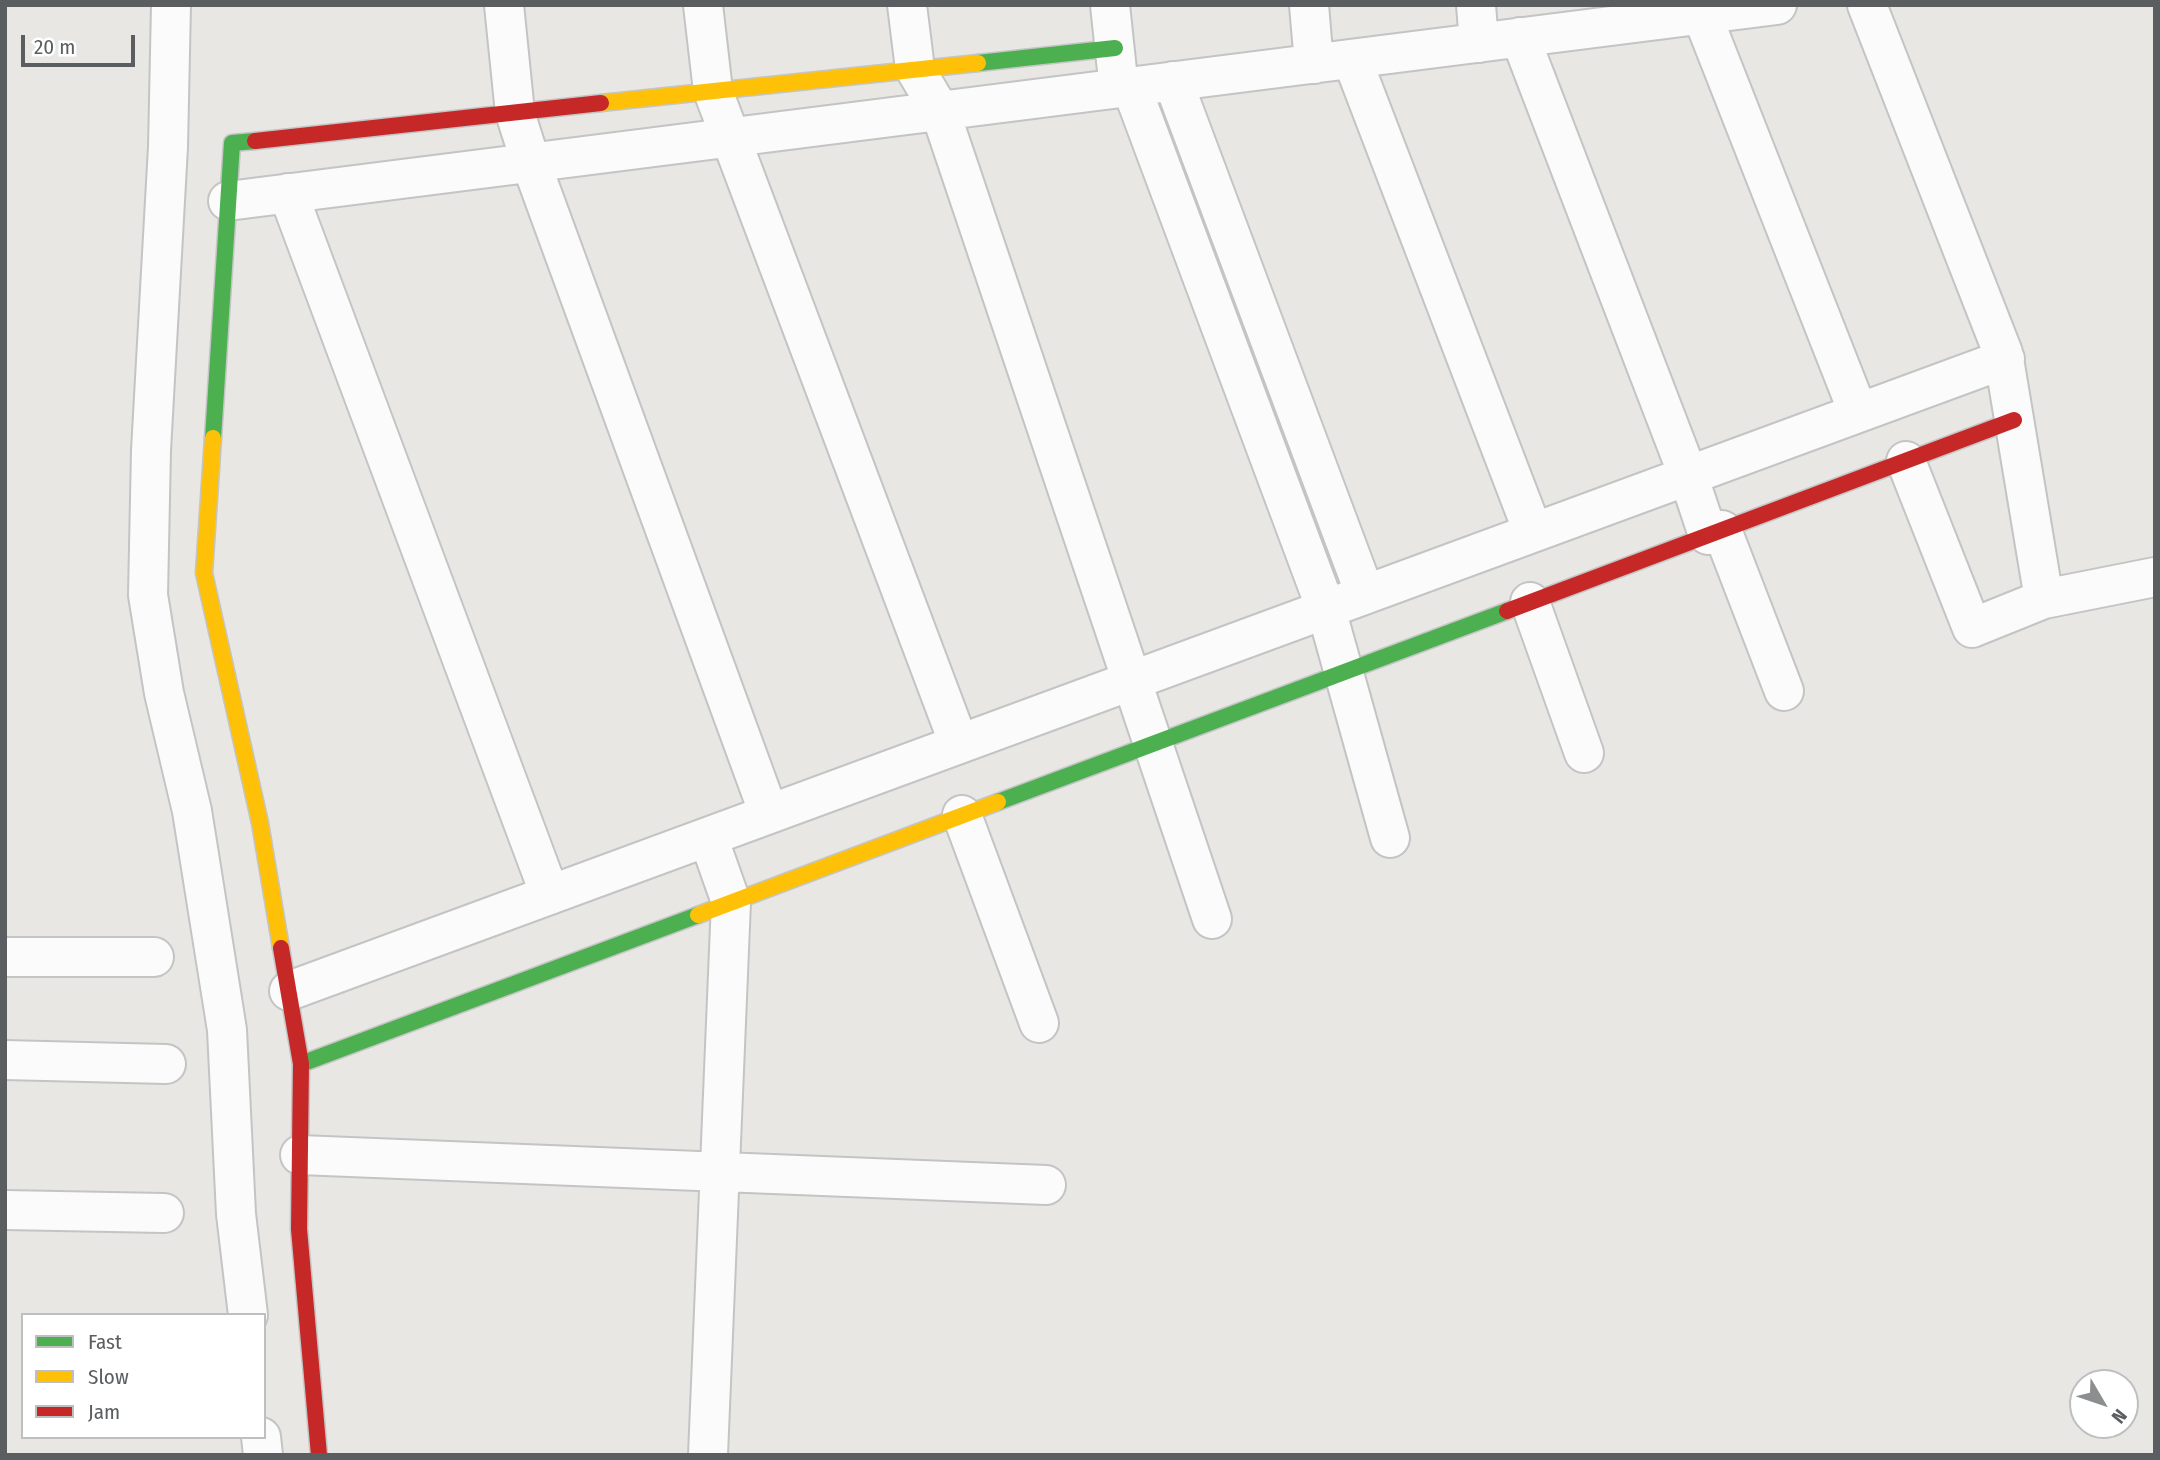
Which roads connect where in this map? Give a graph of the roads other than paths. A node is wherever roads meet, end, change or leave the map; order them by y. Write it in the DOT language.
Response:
graph roads {
  1 [pos="171,5"];
  2 [pos="504,5"];
  3 [pos="703,5"];
  4 [pos="907,5"];
  5 [pos="1110,5"];
  6 [pos="1309,5"];
  7 [pos="1476,5"];
  8 [pos="1777,5"];
  9 [pos="1867,5"];
  10 [pos="1647,13"];
  11 [pos="1702,15"];
  12 [pos="1520,37"];
  13 [pos="1479,43"];
  14 [pos="1115,48"];
  15 [pos="1352,59"];
  16 [pos="1314,64"];
  17 [pos="915,69"];
  18 [pos="1173,81"];
  19 [pos="1125,87"];
  20 [pos="713,91"];
  21 [pos="940,111"];
  22 [pos="515,113"];
  23 [pos="730,137"];
  24 [pos="531,163"];
  25 [pos="288,193"];
  26 [pos="228,201"];
  27 [pos="2005,359"];
  28 [pos="1858,412"];
  29 [pos="2014,420"];
  30 [pos="1906,461"];
  31 [pos="1688,475"];
  32 [pos="1533,532"];
  33 [pos="1715,532"];
  34 [pos="2155,577"];
  35 [pos="1365,594"];
  36 [pos="2044,599"];
  37 [pos="1530,602"];
  38 [pos="1326,609"];
  39 [pos="1344,671"];
  40 [pos="1132,680"];
  41 [pos="1784,691"];
  42 [pos="959,744"];
  43 [pos="1153,744"];
  44 [pos="1584,752"];
  45 [pos="769,814"];
  46 [pos="962,815"];
  47 [pos="708,837"];
  48 [pos="1390,838"];
  49 [pos="550,895"];
  50 [pos="731,902"];
  51 [pos="1212,919"];
  52 [pos="5,957"];
  53 [pos="154,957"];
  54 [pos="289,991"];
  55 [pos="1039,1023"];
  56 [pos="5,1060"];
  57 [pos="166,1064"];
  58 [pos="301,1064"];
  59 [pos="300,1155"];
  60 [pos="719,1172"];
  61 [pos="1046,1185"];
  62 [pos="5,1210"];
  63 [pos="164,1213"];
  64 [pos="248,1313"];
  65 [pos="319,1455"];
  66 [pos="708,1455"];
  1 -- 64 [label="street"];
  2 -- 22 [label="street"];
  3 -- 20 [label="street"];
  4 -- 17 [label="street"];
  5 -- 14 [label="street"];
  6 -- 16 [label="street"];
  7 -- 13 [label="street"];
  8 -- 11 [label="street"];
  9 -- 27 [label="street"];
  10 -- 11 [label="street"];
  10 -- 12 [label="street"];
  11 -- 28 [label="street"];
  12 -- 13 [label="street"];
  12 -- 31 [label="street"];
  13 -- 15 [label="street"];
  14 -- 17 [label="street"];
  14 -- 19 [label="street"];
  15 -- 16 [label="street"];
  15 -- 32 [label="street"];
  16 -- 18 [label="street"];
  17 -- 20 [label="street"];
  17 -- 21 [label="street"];
  18 -- 19 [label="street"];
  18 -- 35 [label="street"];
  19 -- 21 [label="street"];
  19 -- 38 [label="street"];
  20 -- 22 [label="street"];
  20 -- 23 [label="street"];
  21 -- 23 [label="street"];
  21 -- 40 [label="street"];
  22 -- 24 [label="street"];
  22 -- 26 [label="street"];
  23 -- 24 [label="street"];
  23 -- 42 [label="street"];
  24 -- 25 [label="street"];
  24 -- 45 [label="street"];
  25 -- 26 [label="street"];
  25 -- 49 [label="street"];
  26 -- 54 [label="street"];
  27 -- 28 [label="street"];
  27 -- 29 [label="street"];
  28 -- 31 [label="street"];
  29 -- 30 [label="street"];
  29 -- 36 [label="street"];
  30 -- 33 [label="street"];
  30 -- 36 [label="street"];
  31 -- 32 [label="street"];
  31 -- 33 [label="street"];
  32 -- 35 [label="street"];
  33 -- 37 [label="street"];
  33 -- 41 [label="street"];
  34 -- 36 [label="street"];
  35 -- 38 [label="street"];
  37 -- 39 [label="street"];
  37 -- 44 [label="street"];
  38 -- 39 [label="street"];
  38 -- 40 [label="street"];
  39 -- 43 [label="street"];
  39 -- 48 [label="street"];
  40 -- 42 [label="street"];
  40 -- 43 [label="street"];
  42 -- 45 [label="street"];
  43 -- 46 [label="street"];
  43 -- 51 [label="street"];
  45 -- 47 [label="street"];
  46 -- 50 [label="street"];
  46 -- 55 [label="street"];
  47 -- 49 [label="street"];
  47 -- 50 [label="street"];
  49 -- 54 [label="street"];
  50 -- 58 [label="street"];
  50 -- 60 [label="street"];
  52 -- 53 [label="street"];
  54 -- 58 [label="street"];
  56 -- 57 [label="street"];
  58 -- 59 [label="street"];
  59 -- 60 [label="street"];
  59 -- 65 [label="street"];
  60 -- 61 [label="street"];
  60 -- 66 [label="street"];
  62 -- 63 [label="street"];
}
